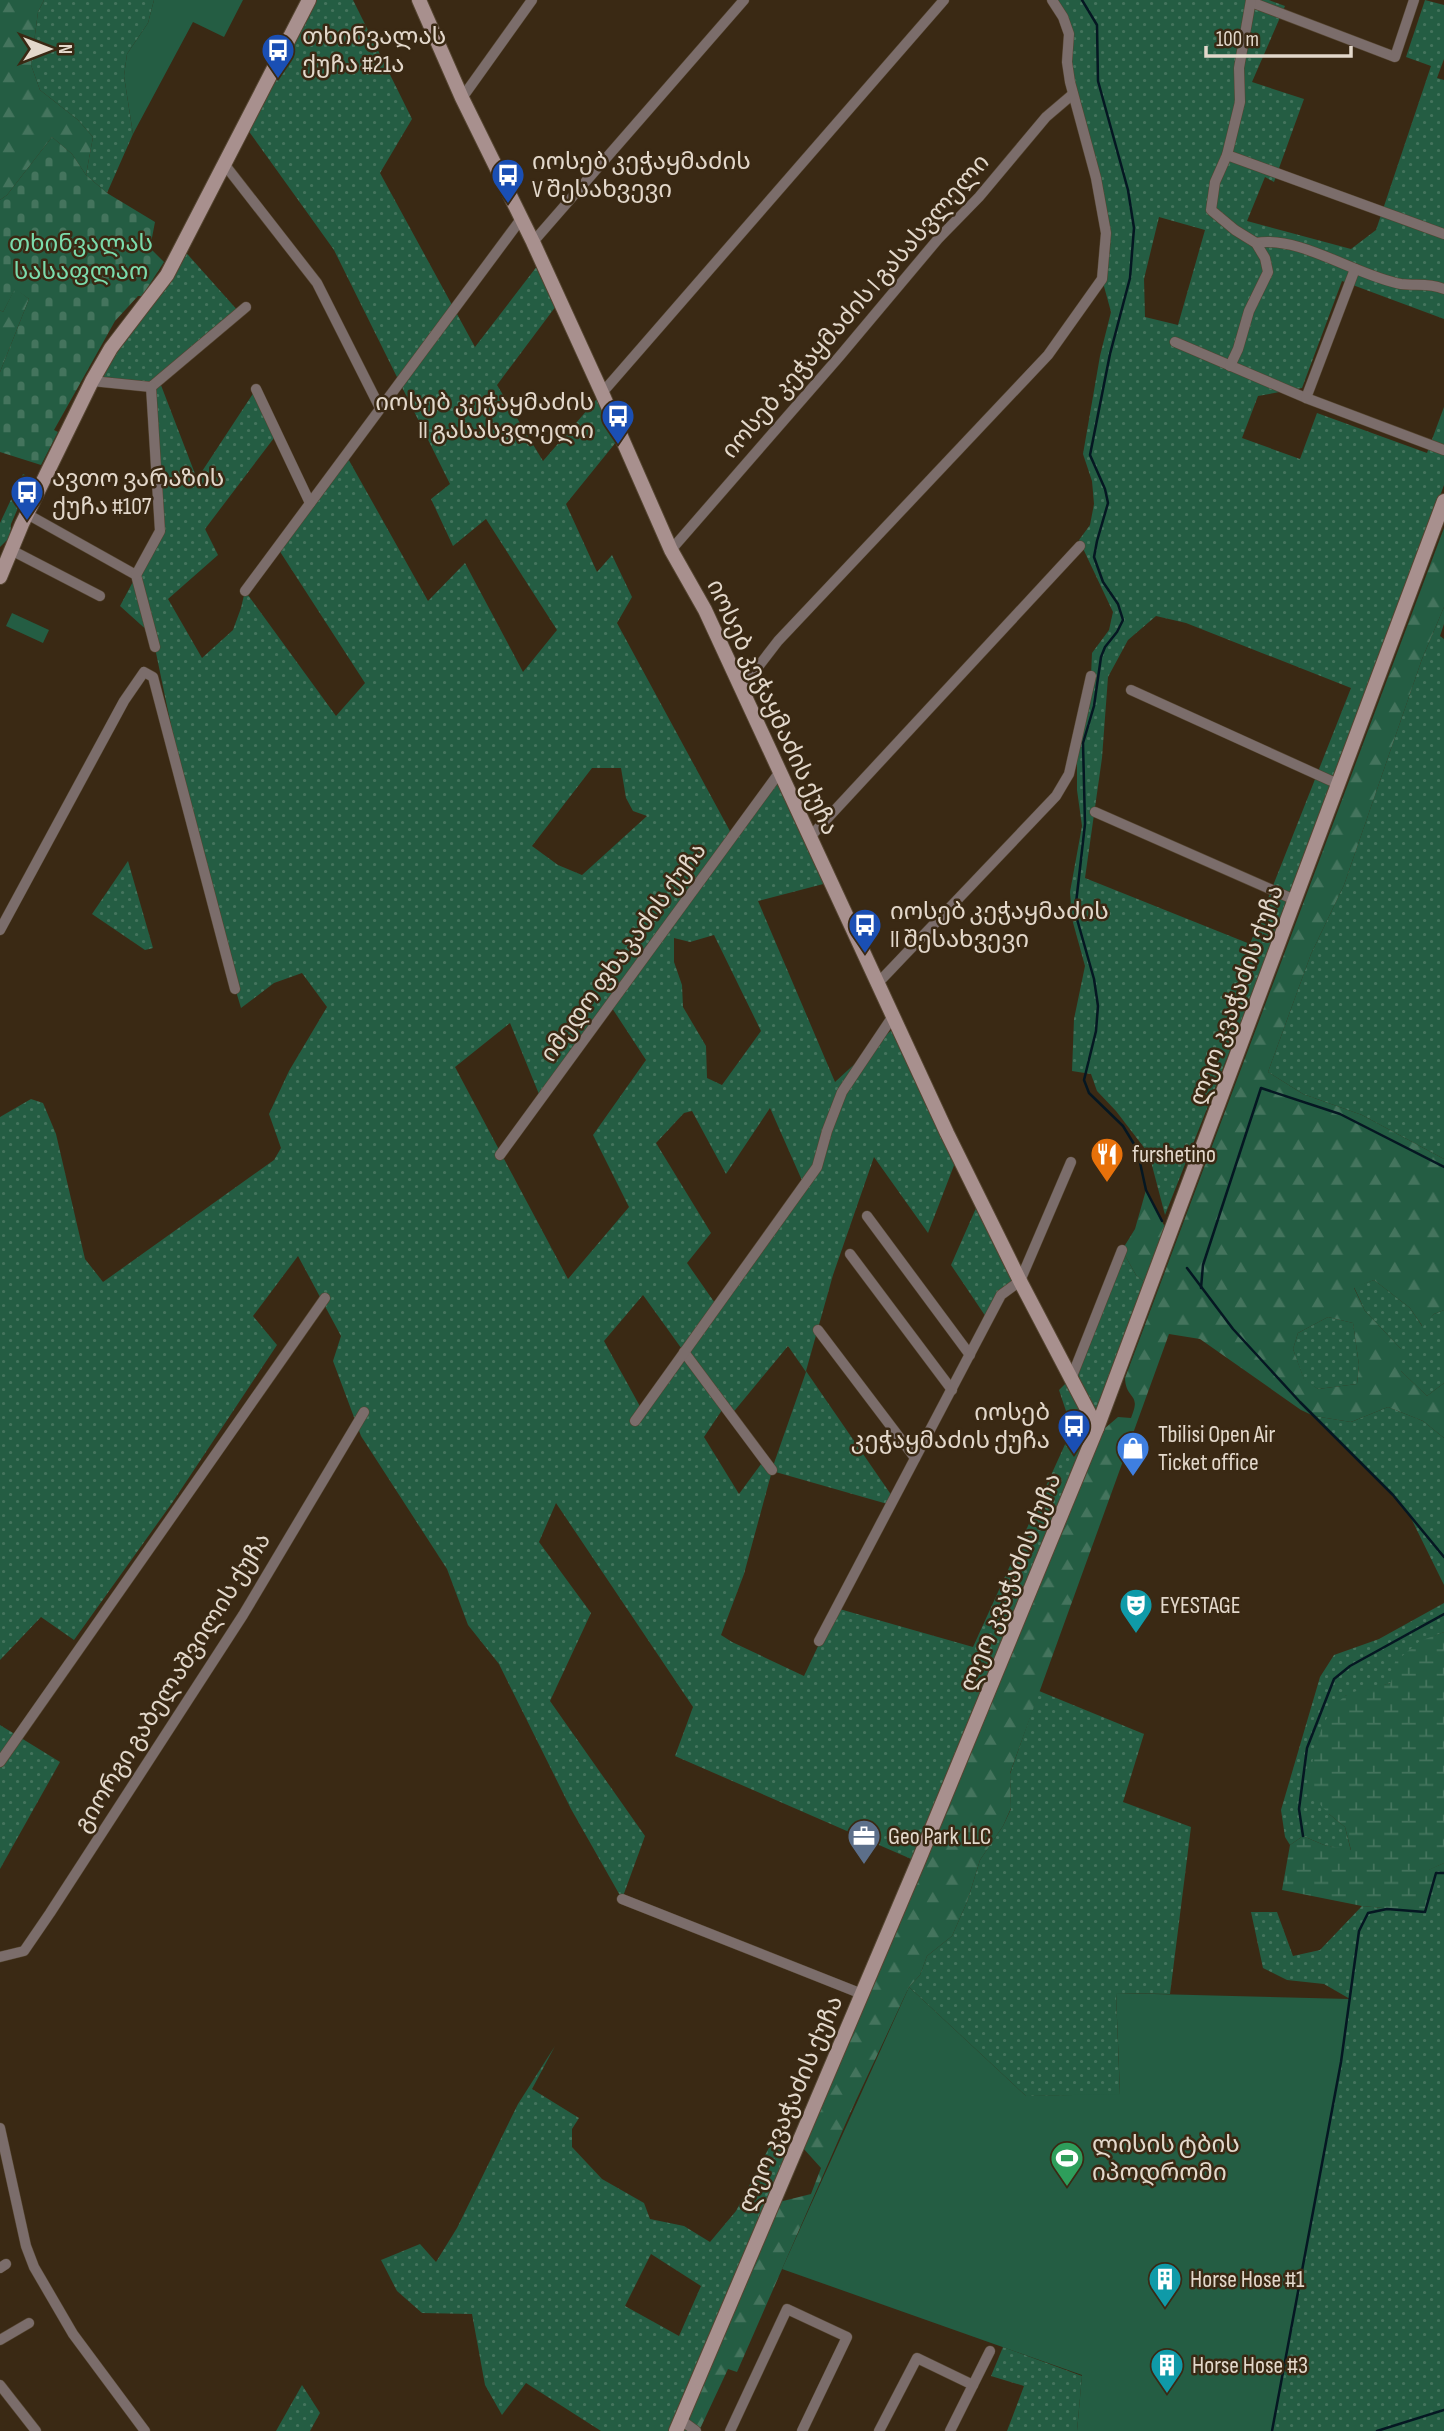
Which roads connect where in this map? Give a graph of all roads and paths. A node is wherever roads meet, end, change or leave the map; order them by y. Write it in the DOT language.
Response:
graph roads {
  1 [pos="309,0"];
  2 [pos="419,0"];
  3 [pos="533,0"];
  4 [pos="744,0"];
  5 [pos="944,0"];
  6 [pos="1052,0"];
  7 [pos="1414,0"];
  8 [pos="1251,1"];
  9 [pos="1073,94"];
  10 [pos="462,98"];
  11 [pos="1227,155"];
  12 [pos="225,165"];
  13 [pos="521,219"];
  14 [pos="1444,234"];
  15 [pos="533,242"];
  16 [pos="1256,243"];
  17 [pos="1355,269"];
  18 [pos="1444,289"];
  19 [pos="246,307"];
  20 [pos="1175,342"];
  21 [pos="1230,366"];
  22 [pos="92,381"];
  23 [pos="151,387"];
  24 [pos="256,389"];
  25 [pos="602,393"];
  26 [pos="1306,398"];
  27 [pos="380,408"];
  28 [pos="1444,450"];
  29 [pos="1444,502"];
  30 [pos="310,503"];
  31 [pos="27,514"];
  32 [pos="1080,546"];
  33 [pos="671,550"];
  34 [pos="13,551"];
  35 [pos="136,575"];
  36 [pos="0,577"];
  37 [pos="245,591"];
  38 [pos="100,596"];
  39 [pos="155,647"];
  40 [pos="1091,676"];
  41 [pos="741,689"];
  42 [pos="1131,690"];
  43 [pos="779,773"];
  44 [pos="1338,784"];
  45 [pos="1095,812"];
  46 [pos="810,837"];
  47 [pos="1295,900"];
  48 [pos="0,930"];
  49 [pos="878,983"];
  50 [pos="235,989"];
  51 [pos="893,1016"];
  52 [pos="500,1155"];
  53 [pos="1071,1162"];
  54 [pos="867,1216"];
  55 [pos="1122,1250"];
  56 [pos="850,1254"];
  57 [pos="1020,1281"];
  58 [pos="325,1298"];
  59 [pos="818,1330"];
  60 [pos="684,1352"];
  61 [pos="970,1355"];
  62 [pos="1071,1378"];
  63 [pos="952,1390"];
  64 [pos="364,1412"];
  65 [pos="635,1421"];
  66 [pos="1097,1428"];
  67 [pos="915,1458"];
  68 [pos="772,1470"];
  69 [pos="819,1640"];
  70 [pos="0,1762"];
  71 [pos="622,1899"];
  72 [pos="0,1957"];
  73 [pos="862,1994"];
  74 [pos="0,2128"];
  75 [pos="29,2323"];
  76 [pos="0,2340"];
  77 [pos="990,2351"];
  78 [pos="0,2385"];
  79 [pos="973,2385"];
  80 [pos="679,2425"];
  81 [pos="36,2431"];
  82 [pos="145,2431"];
  83 [pos="696,2431"];
  84 [pos="730,2431"];
  85 [pos="802,2431"];
  86 [pos="878,2431"];
  87 [pos="950,2431"];
  1 -- 12 [label="street"];
  2 -- 10 [label="street, იოსებ კეჭაყმაძის ქუჩა"];
  3 -- 10 [label="street"];
  4 -- 15 [label="street"];
  5 -- 25 [label="street"];
  6 -- 9 [label="street"];
  7 -- 8 [label="street"];
  8 -- 11 [label="street"];
  9 -- 33 [label="street, იოსებ კეჭაყმაძის I გასასვლელი"];
  9 -- 41 [label="street"];
  10 -- 13 [label="street, იოსებ კეჭაყმაძის ქუჩა"];
  11 -- 14 [label="street"];
  11 -- 16 [label="street"];
  12 -- 22 [label="street"];
  12 -- 27 [label="street"];
  13 -- 15 [label="street, იოსებ კეჭაყმაძის ქუჩა"];
  13 -- 27 [label="street"];
  15 -- 25 [label="street, იოსებ კეჭაყმაძის ქუჩა"];
  16 -- 17 [label="street"];
  16 -- 21 [label="street"];
  17 -- 18 [label="street"];
  17 -- 26 [label="street"];
  19 -- 23 [label="street"];
  20 -- 21 [label="street"];
  21 -- 26 [label="street"];
  22 -- 23 [label="street"];
  22 -- 31 [label="street"];
  23 -- 35 [label="street"];
  24 -- 30 [label="street"];
  25 -- 33 [label="street, იოსებ კეჭაყმაძის ქუჩა"];
  26 -- 28 [label="street"];
  27 -- 30 [label="street"];
  29 -- 44 [label="street, ლეო კვაჭაძის ქუჩა"];
  30 -- 37 [label="street"];
  31 -- 34 [label="street"];
  31 -- 35 [label="street"];
  32 -- 46 [label="street"];
  33 -- 41 [label="street, იოსებ კეჭაყმაძის ქუჩა"];
  34 -- 36 [label="street"];
  34 -- 38 [label="street"];
  35 -- 39 [label="street"];
  40 -- 49 [label="street"];
  41 -- 43 [label="street, იოსებ კეჭაყმაძის ქუჩა"];
  42 -- 44 [label="street"];
  43 -- 46 [label="street, იოსებ კეჭაყმაძის ქუჩა"];
  43 -- 52 [label="street, იმედო ფხაკაძის ქუჩა"];
  44 -- 47 [label="street, ლეო კვაჭაძის ქუჩა"];
  45 -- 47 [label="street"];
  46 -- 49 [label="street, იოსებ კეჭაყმაძის ქუჩა"];
  47 -- 66 [label="street, ლეო კვაჭაძის ქუჩა"];
  48 -- 50 [label="street"];
  49 -- 51 [label="street, იოსებ კეჭაყმაძის ქუჩა"];
  51 -- 57 [label="street, იოსებ კეჭაყმაძის ქუჩა"];
  51 -- 60 [label="street"];
  53 -- 57 [label="street"];
  54 -- 61 [label="street"];
  55 -- 62 [label="street"];
  56 -- 63 [label="street"];
  57 -- 61 [label="street"];
  57 -- 62 [label="street, იოსებ კეჭაყმაძის ქუჩა"];
  58 -- 70 [label="street"];
  59 -- 67 [label="street"];
  60 -- 65 [label="street"];
  60 -- 68 [label="street"];
  61 -- 63 [label="street"];
  62 -- 66 [label="street, იოსებ კეჭაყმაძის ქუჩა"];
  63 -- 67 [label="street"];
  64 -- 72 [label="street, გიორგი გაბელაშვილის ქუჩა"];
  66 -- 73 [label="street, ლეო კვაჭაძის ქუჩა"];
  67 -- 69 [label="street"];
  71 -- 73 [label="street"];
  73 -- 80 [label="street, ლეო კვაჭაძის ქუჩა"];
  74 -- 82 [label="street"];
  75 -- 76 [label="street"];
  77 -- 79 [label="street"];
  78 -- 81 [label="street"];
  79 -- 86 [label="street"];
  79 -- 87 [label="street"];
  80 -- 83 [label="street"];
  84 -- 85 [label="street"];
}
